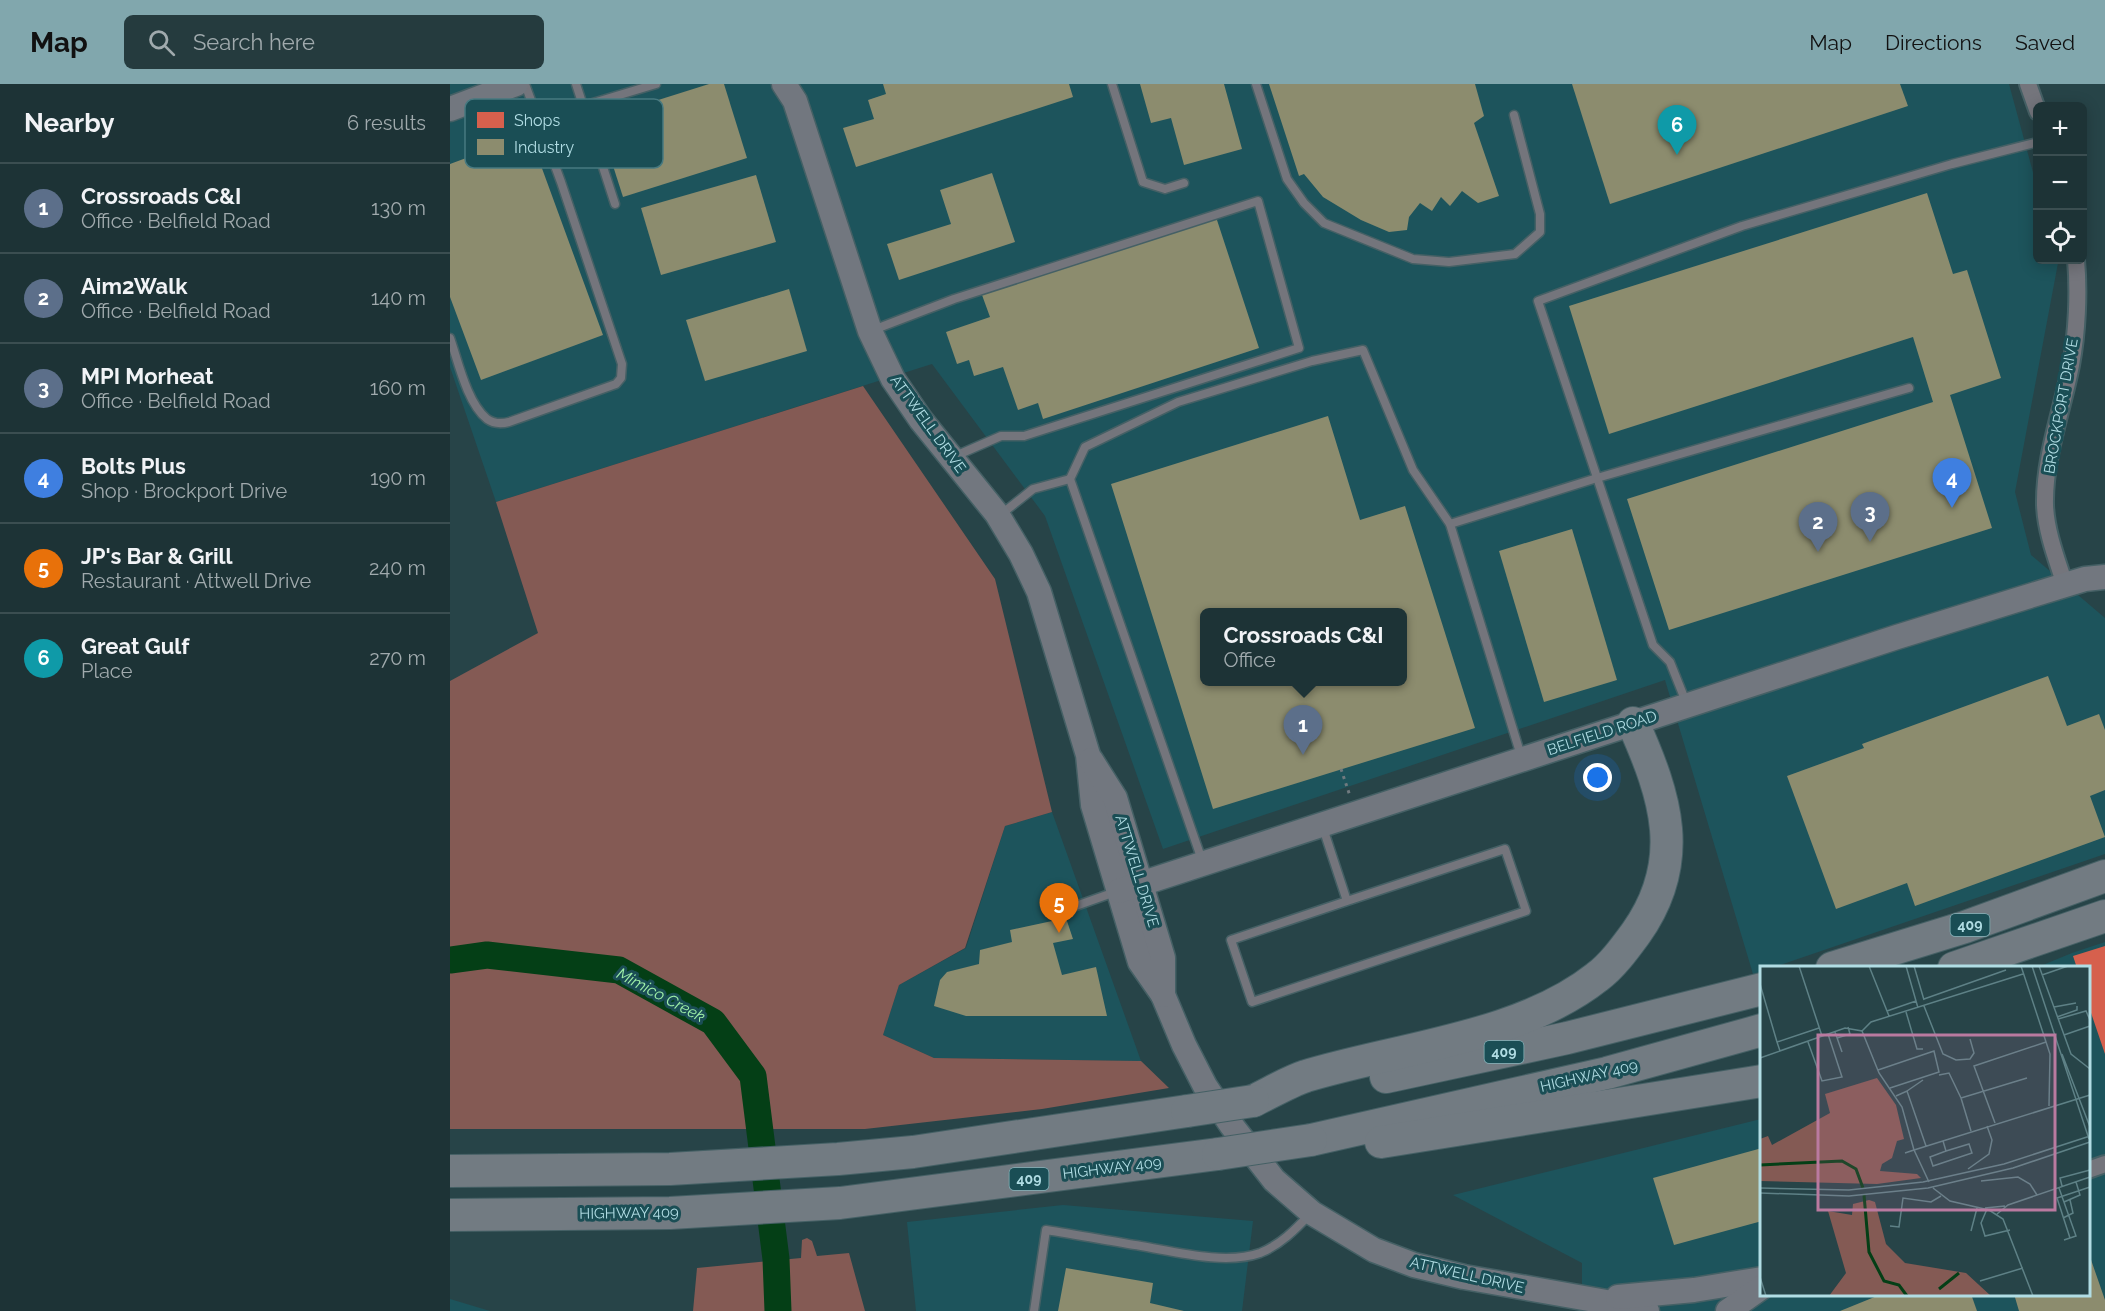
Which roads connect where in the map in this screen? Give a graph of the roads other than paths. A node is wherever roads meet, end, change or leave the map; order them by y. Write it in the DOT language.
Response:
graph roads {
  1 [pos="516,84"];
  2 [pos="525,84"];
  3 [pos="576,84"];
  4 [pos="656,84"];
  5 [pos="784,84"];
  6 [pos="1112,84"];
  7 [pos="1256,84"];
  8 [pos="2028,84"];
  9 [pos="469,99"];
  10 [pos="531,99"];
  11 [pos="581,99"];
  12 [pos="606,99"];
  13 [pos="465,101"];
  14 [pos="2034,102"];
  15 [pos="450,109"];
  16 [pos="1514,115"];
  17 [pos="2033,143"];
  18 [pos="556,168"];
  19 [pos="603,168"];
  20 [pos="1184,183"];
  21 [pos="615,204"];
  22 [pos="2076,264"];
  23 [pos="870,331"];
  24 [pos="450,338"];
  25 [pos="1909,388"];
  26 [pos="952,458"];
  27 [pos="1597,478"];
  28 [pos="1070,479"];
  29 [pos="998,517"];
  30 [pos="1450,524"];
  31 [pos="2090,577"];
  32 [pos="1687,706"];
  33 [pos="1633,723"];
  34 [pos="1522,759"];
  35 [pos="1322,825"];
  36 [pos="1203,863"];
  37 [pos="2105,876"];
  38 [pos="1130,887"];
  39 [pos="1347,901"];
  40 [pos="1056,913"];
  41 [pos="2105,916"];
  42 [pos="1838,966"];
  43 [pos="1960,966"];
  44 [pos="1760,989"];
  45 [pos="1760,1030"];
  46 [pos="1760,1081"];
  47 [pos="1253,1101"];
  48 [pos="1311,1140"];
  49 [pos="2105,1164"];
  50 [pos="2090,1169"];
  51 [pos="450,1171"];
  52 [pos="1312,1213"];
  53 [pos="450,1215"];
  54 [pos="1760,1279"];
  55 [pos="1760,1288"];
  56 [pos="1764,1296"];
  57 [pos="1590,1299"];
  58 [pos="1634,1309"];
  59 [pos="1034,1311"];
  60 [pos="1728,1311"];
  61 [pos="1758,1311"];
  1 -- 9 [label="main road"];
  2 -- 10 [label="lane"];
  3 -- 11 [label="lane"];
  4 -- 12 [label="lane"];
  5 -- 23 [label="main road, ATTWELL DRIVE"];
  6 -- 20 [label="lane"];
  7 -- 16 [label="lane"];
  8 -- 14 [label="street"];
  13 -- 15 [label="main road"];
  17 -- 27 [label="lane"];
  18 -- 24 [label="lane"];
  19 -- 21 [label="lane"];
  22 -- 31 [label="street, BROCKPORT DRIVE"];
  23 -- 26 [label="main road, ATTWELL DRIVE"];
  23 -- 26 [label="lane"];
  25 -- 27 [label="lane"];
  26 -- 29 [label="main road, ATTWELL DRIVE"];
  27 -- 30 [label="lane"];
  27 -- 32 [label="lane"];
  28 -- 29 [label="lane"];
  28 -- 30 [label="lane"];
  28 -- 36 [label="lane"];
  29 -- 38 [label="main road, ATTWELL DRIVE"];
  30 -- 34 [label="lane"];
  31 -- 32 [label="main road, BELFIELD ROAD"];
  32 -- 33 [label="main road, BELFIELD ROAD"];
  33 -- 34 [label="main road, BELFIELD ROAD"];
  33 -- 47 [label="highway"];
  34 -- 35 [label="main road, BELFIELD ROAD"];
  35 -- 36 [label="main road, BELFIELD ROAD"];
  35 -- 39 [label="lane"];
  36 -- 38 [label="main road, BELFIELD ROAD"];
  37 -- 42 [label="highway, 409"];
  38 -- 40 [label="lane"];
  38 -- 52 [label="main road, ATTWELL DRIVE"];
  39 -- 39 [label="lane"];
  41 -- 43 [label="highway, 409"];
  44 -- 47 [label="highway, 409"];
  45 -- 48 [label="highway, HIGHWAY 409 / 409"];
  46 -- 48 [label="highway"];
  47 -- 51 [label="highway, 409, bridge"];
  48 -- 53 [label="highway, HIGHWAY 409 / 409, bridge"];
  49 -- 50 [label="street"];
  52 -- 57 [label="main road, ATTWELL DRIVE"];
  52 -- 59 [label="lane"];
  54 -- 57 [label="main road"];
  55 -- 60 [label="main road"];
  56 -- 61 [label="main road"];
  57 -- 58 [label="main road, ATTWELL DRIVE"];
}
